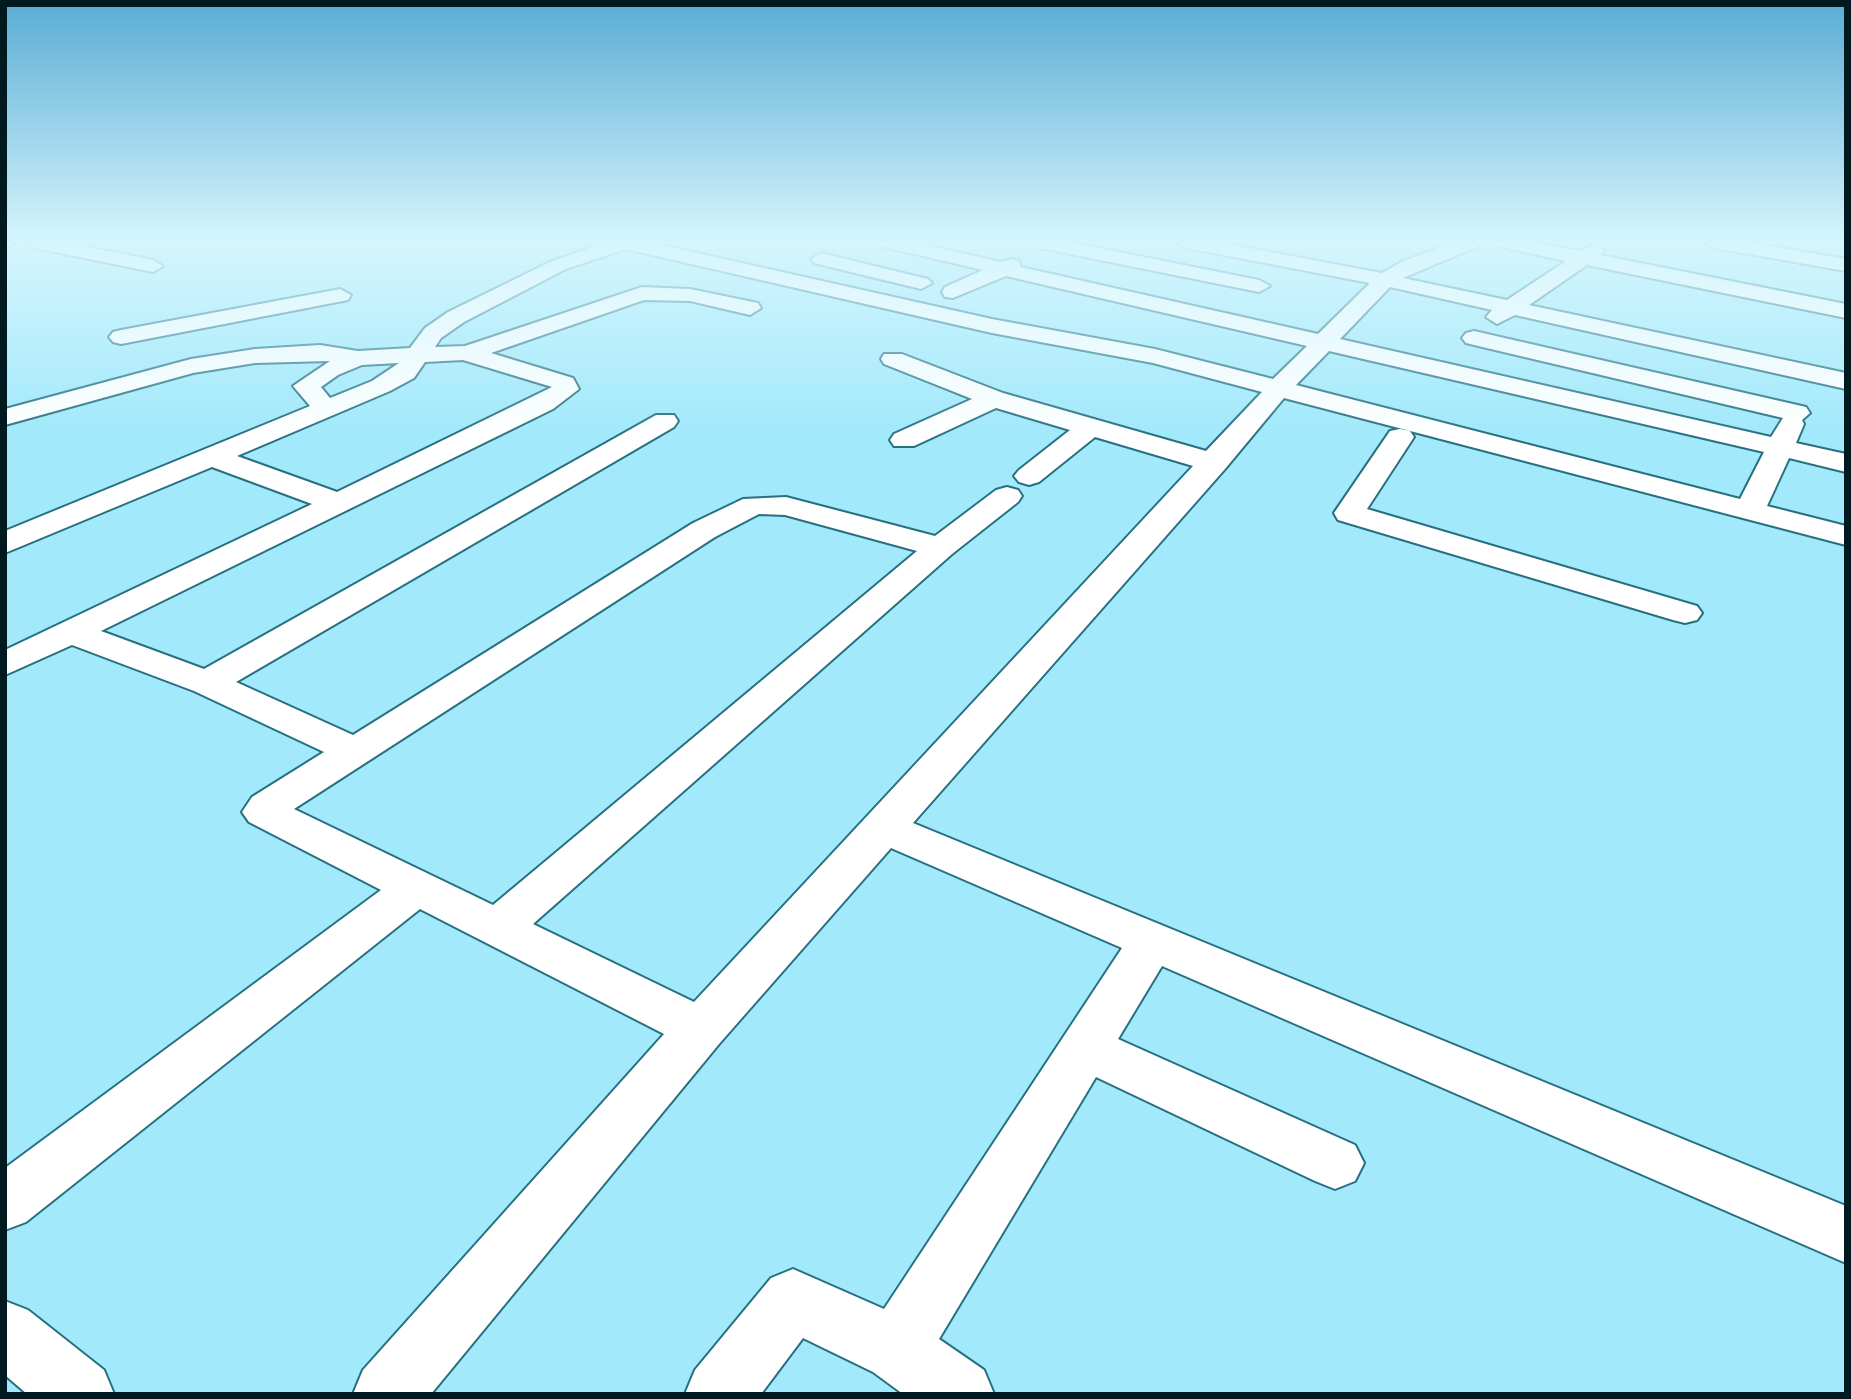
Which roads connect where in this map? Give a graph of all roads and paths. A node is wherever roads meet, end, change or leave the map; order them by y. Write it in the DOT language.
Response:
graph roads {
  1 [pos="279,307"];
  2 [pos="475,307"];
  3 [pos="602,307"];
  4 [pos="747,307"];
  5 [pos="959,307"];
  6 [pos="981,307"];
  7 [pos="1170,307"];
  8 [pos="1230,307"];
  9 [pos="1359,307"];
  10 [pos="1508,307"];
  11 [pos="1509,307"];
  12 [pos="1827,307"];
  13 [pos="750,308"];
  14 [pos="264,310"];
  15 [pos="1846,311"];
  16 [pos="1034,312"];
  17 [pos="993,314"];
  18 [pos="1215,318"];
  19 [pos="121,337"];
  20 [pos="1474,338"];
  21 [pos="1325,344"];
  22 [pos="320,352"];
  23 [pos="461,353"];
  24 [pos="420,355"];
  25 [pos="1155,356"];
  26 [pos="358,358"];
  27 [pos="892,359"];
  28 [pos="1438,369"];
  29 [pos="1817,375"];
  30 [pos="1846,381"];
  31 [pos="1273,396"];
  32 [pos="994,399"];
  33 [pos="326,409"];
  34 [pos="1797,413"];
  35 [pos="5,417"];
  36 [pos="665,421"];
  37 [pos="1088,429"];
  38 [pos="1401,437"];
  39 [pos="904,440"];
  40 [pos="1779,447"];
  41 [pos="212,457"];
  42 [pos="1215,463"];
  43 [pos="1846,463"];
  44 [pos="336,502"];
  45 [pos="1750,511"];
  46 [pos="1846,536"];
  47 [pos="5,544"];
  48 [pos="941,547"];
  49 [pos="1846,555"];
  50 [pos="1685,613"];
  51 [pos="71,632"];
  52 [pos="5,664"];
  53 [pos="207,683"];
  54 [pos="355,751"];
  55 [pos="883,827"];
  56 [pos="418,886"];
  57 [pos="498,928"];
  58 [pos="1153,941"];
  59 [pos="701,1029"];
  60 [pos="1086,1048"];
  61 [pos="1335,1163"];
  62 [pos="5,1203"];
  63 [pos="1846,1236"];
  64 [pos="5,1333"];
  65 [pos="896,1349"];
  66 [pos="80,1394"];
  67 [pos="387,1394"];
  68 [pos="719,1394"];
  69 [pos="960,1394"];
  1 -- 14 [label="street"];
  2 -- 24 [label="street"];
  3 -- 23 [label="street"];
  4 -- 13 [label="street"];
  5 -- 17 [label="street"];
  6 -- 17 [label="street"];
  7 -- 18 [label="street"];
  8 -- 18 [label="street"];
  9 -- 21 [label="street"];
  10 -- 20 [label="street"];
  11 -- 29 [label="street"];
  12 -- 15 [label="street"];
  14 -- 19 [label="street"];
  14 -- 22 [label="street"];
  16 -- 25 [label="street"];
  17 -- 25 [label="street"];
  17 -- 31 [label="street"];
  18 -- 21 [label="street"];
  20 -- 28 [label="street"];
  20 -- 34 [label="street"];
  21 -- 28 [label="street"];
  21 -- 31 [label="street"];
  22 -- 26 [label="street"];
  22 -- 35 [label="street"];
  23 -- 24 [label="street"];
  23 -- 44 [label="street"];
  24 -- 26 [label="street"];
  24 -- 33 [label="street"];
  25 -- 31 [label="street"];
  26 -- 33 [label="street"];
  27 -- 32 [label="street"];
  28 -- 40 [label="street"];
  29 -- 30 [label="street"];
  29 -- 34 [label="street"];
  31 -- 38 [label="street"];
  31 -- 42 [label="street"];
  31 -- 45 [label="street"];
  32 -- 37 [label="street"];
  32 -- 39 [label="street"];
  33 -- 41 [label="street"];
  34 -- 40 [label="street"];
  36 -- 53 [label="street"];
  37 -- 42 [label="street"];
  37 -- 48 [label="street"];
  38 -- 49 [label="street"];
  38 -- 50 [label="street"];
  40 -- 43 [label="street"];
  40 -- 45 [label="street"];
  41 -- 44 [label="street"];
  41 -- 47 [label="street"];
  42 -- 55 [label="street"];
  44 -- 51 [label="street"];
  45 -- 46 [label="street"];
  48 -- 54 [label="street"];
  48 -- 57 [label="street"];
  51 -- 52 [label="street"];
  51 -- 53 [label="street"];
  53 -- 54 [label="street"];
  54 -- 56 [label="street"];
  55 -- 58 [label="street"];
  55 -- 59 [label="street"];
  56 -- 57 [label="street"];
  56 -- 62 [label="street"];
  57 -- 59 [label="street"];
  58 -- 60 [label="street"];
  58 -- 63 [label="street"];
  59 -- 67 [label="street"];
  60 -- 61 [label="street"];
  60 -- 65 [label="street"];
  64 -- 66 [label="street"];
  65 -- 68 [label="street"];
  65 -- 69 [label="street"];
}
